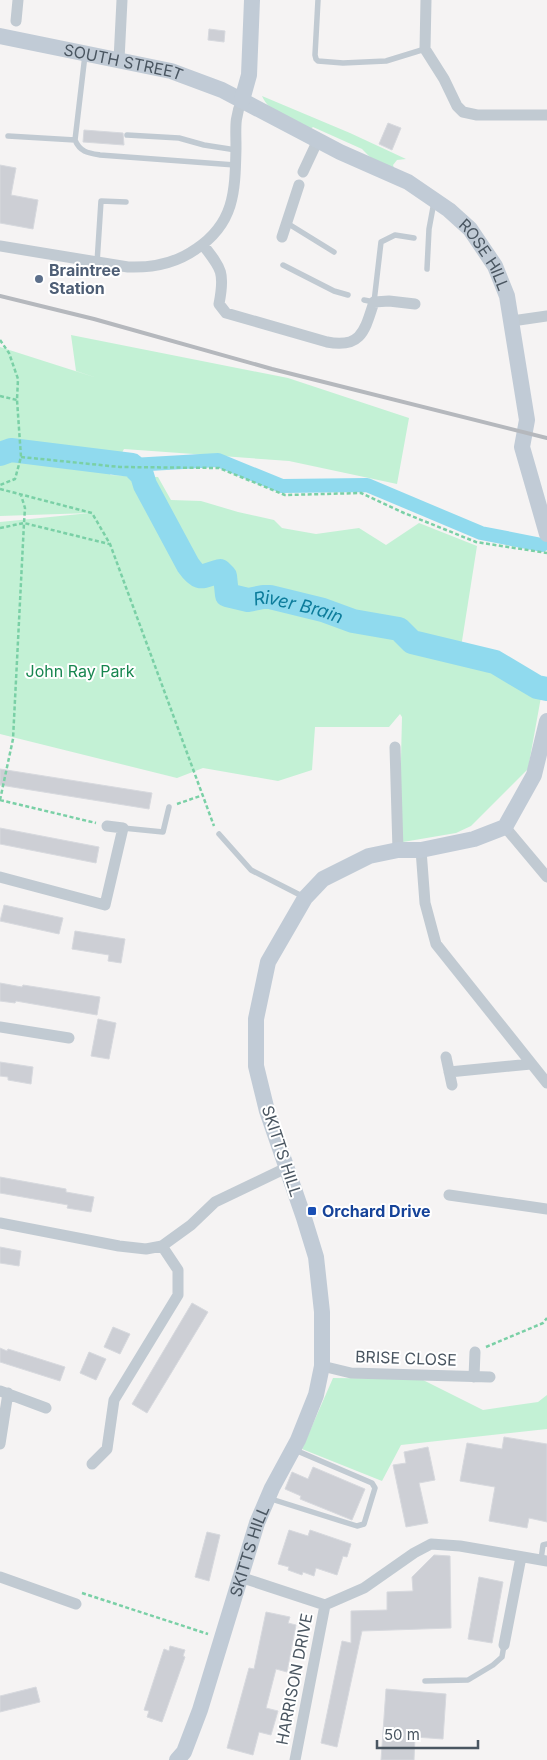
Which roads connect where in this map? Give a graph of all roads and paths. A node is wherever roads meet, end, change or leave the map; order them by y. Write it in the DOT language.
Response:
graph roads {
  1 [pos="18,0"];
  2 [pos="122,0"];
  3 [pos="252,0"];
  4 [pos="318,0"];
  5 [pos="426,0"];
  6 [pos="16,21"];
  7 [pos="0,36"];
  8 [pos="425,49"];
  9 [pos="86,54"];
  10 [pos="118,60"];
  11 [pos="242,100"];
  12 [pos="547,115"];
  13 [pos="127,135"];
  14 [pos="8,136"];
  15 [pos="75,140"];
  16 [pos="318,140"];
  17 [pos="236,150"];
  18 [pos="235,165"];
  19 [pos="303,172"];
  20 [pos="299,185"];
  21 [pos="435,199"];
  22 [pos="126,202"];
  23 [pos="287,223"];
  24 [pos="282,237"];
  25 [pos="414,238"];
  26 [pos="203,245"];
  27 [pos="0,246"];
  28 [pos="334,252"];
  29 [pos="97,262"];
  30 [pos="283,265"];
  31 [pos="427,269"];
  32 [pos="348,295"];
  33 [pos="369,301"];
  34 [pos="415,304"];
  35 [pos="547,316"];
  36 [pos="512,321"];
  37 [pos="0,340"];
  38 [pos="0,396"];
  39 [pos="17,400"];
  40 [pos="21,457"];
  41 [pos="0,485"];
  42 [pos="0,489"];
  43 [pos="22,495"];
  44 [pos="24,523"];
  45 [pos="0,528"];
  46 [pos="547,534"];
  47 [pos="110,544"];
  48 [pos="547,553"];
  49 [pos="547,721"];
  50 [pos="395,747"];
  51 [pos="204,795"];
  52 [pos="0,800"];
  53 [pos="168,807"];
  54 [pos="107,826"];
  55 [pos="505,827"];
  56 [pos="123,828"];
  57 [pos="218,834"];
  58 [pos="398,850"];
  59 [pos="421,850"];
  60 [pos="0,877"];
  61 [pos="547,877"];
  62 [pos="305,898"];
  63 [pos="0,1027"];
  64 [pos="70,1038"];
  65 [pos="446,1057"];
  66 [pos="531,1064"];
  67 [pos="449,1072"];
  68 [pos="547,1083"];
  69 [pos="452,1085"];
  70 [pos="286,1168"];
  71 [pos="449,1195"];
  72 [pos="547,1209"];
  73 [pos="0,1223"];
  74 [pos="162,1246"];
  75 [pos="547,1318"];
  76 [pos="475,1352"];
  77 [pos="322,1366"];
  78 [pos="474,1377"];
  79 [pos="490,1377"];
  80 [pos="4,1392"];
  81 [pos="46,1408"];
  82 [pos="0,1444"];
  83 [pos="294,1449"];
  84 [pos="92,1464"];
  85 [pos="268,1498"];
  86 [pos="547,1544"];
  87 [pos="521,1557"];
  88 [pos="544,1561"];
  89 [pos="0,1577"];
  90 [pos="240,1577"];
  91 [pos="76,1604"];
  92 [pos="325,1605"];
  93 [pos="221,1638"];
  94 [pos="504,1645"];
  95 [pos="425,1681"];
  96 [pos="180,1756"];
  97 [pos="295,1760"];
  1 -- 6 [label="street"];
  2 -- 10 [label="street"];
  3 -- 11 [label="street"];
  4 -- 8 [label="lane"];
  5 -- 8 [label="street"];
  7 -- 9 [label="street, SOUTH STREET"];
  8 -- 12 [label="street"];
  9 -- 10 [label="street, SOUTH STREET"];
  9 -- 15 [label="lane"];
  10 -- 11 [label="street, SOUTH STREET"];
  11 -- 16 [label="street, ROSE HILL"];
  11 -- 17 [label="street"];
  13 -- 17 [label="lane"];
  14 -- 15 [label="lane"];
  15 -- 18 [label="lane"];
  16 -- 19 [label="street"];
  16 -- 21 [label="street, ROSE HILL"];
  17 -- 18 [label="street"];
  18 -- 26 [label="street"];
  20 -- 23 [label="street"];
  21 -- 31 [label="lane"];
  21 -- 36 [label="street, ROSE HILL"];
  22 -- 29 [label="lane"];
  23 -- 24 [label="street"];
  23 -- 28 [label="lane"];
  25 -- 33 [label="lane"];
  26 -- 29 [label="street"];
  26 -- 33 [label="street"];
  27 -- 29 [label="street"];
  30 -- 32 [label="lane"];
  33 -- 34 [label="street"];
  35 -- 36 [label="street"];
  36 -- 46 [label="street, ROSE HILL"];
  37 -- 39 [label="path"];
  38 -- 39 [label="path"];
  39 -- 40 [label="path"];
  40 -- 41 [label="path"];
  40 -- 48 [label="path"];
  42 -- 43 [label="path"];
  43 -- 44 [label="path"];
  43 -- 47 [label="path"];
  44 -- 45 [label="path"];
  44 -- 47 [label="path"];
  44 -- 52 [label="path"];
  47 -- 51 [label="path"];
  49 -- 55 [label="street"];
  50 -- 58 [label="street"];
  51 -- 53 [label="path"];
  51 -- 57 [label="path"];
  52 -- 54 [label="path"];
  53 -- 56 [label="lane"];
  54 -- 56 [label="street"];
  55 -- 59 [label="street, SKITTS HILL"];
  55 -- 61 [label="street"];
  56 -- 60 [label="street"];
  57 -- 62 [label="lane"];
  58 -- 59 [label="street, SKITTS HILL"];
  58 -- 62 [label="street, SKITTS HILL"];
  59 -- 66 [label="street"];
  62 -- 70 [label="street, SKITTS HILL"];
  63 -- 64 [label="street"];
  65 -- 67 [label="street"];
  66 -- 67 [label="street"];
  66 -- 68 [label="street"];
  67 -- 69 [label="street"];
  70 -- 74 [label="street"];
  70 -- 77 [label="street, SKITTS HILL"];
  71 -- 72 [label="street"];
  73 -- 74 [label="street"];
  74 -- 84 [label="street"];
  75 -- 76 [label="path"];
  76 -- 78 [label="street"];
  77 -- 78 [label="street, BRISE CLOSE"];
  77 -- 83 [label="street, SKITTS HILL"];
  78 -- 79 [label="street, BRISE CLOSE"];
  80 -- 81 [label="street"];
  80 -- 82 [label="street"];
  83 -- 85 [label="street, SKITTS HILL"];
  83 -- 85 [label="lane"];
  85 -- 90 [label="street, SKITTS HILL"];
  86 -- 88 [label="lane"];
  87 -- 88 [label="street"];
  87 -- 92 [label="street"];
  87 -- 94 [label="street"];
  89 -- 91 [label="street"];
  90 -- 92 [label="street"];
  90 -- 93 [label="street, SKITTS HILL"];
  91 -- 93 [label="path"];
  92 -- 97 [label="street, HARRISON DRIVE"];
  93 -- 96 [label="street, SKITTS HILL"];
  94 -- 95 [label="lane"];
}
